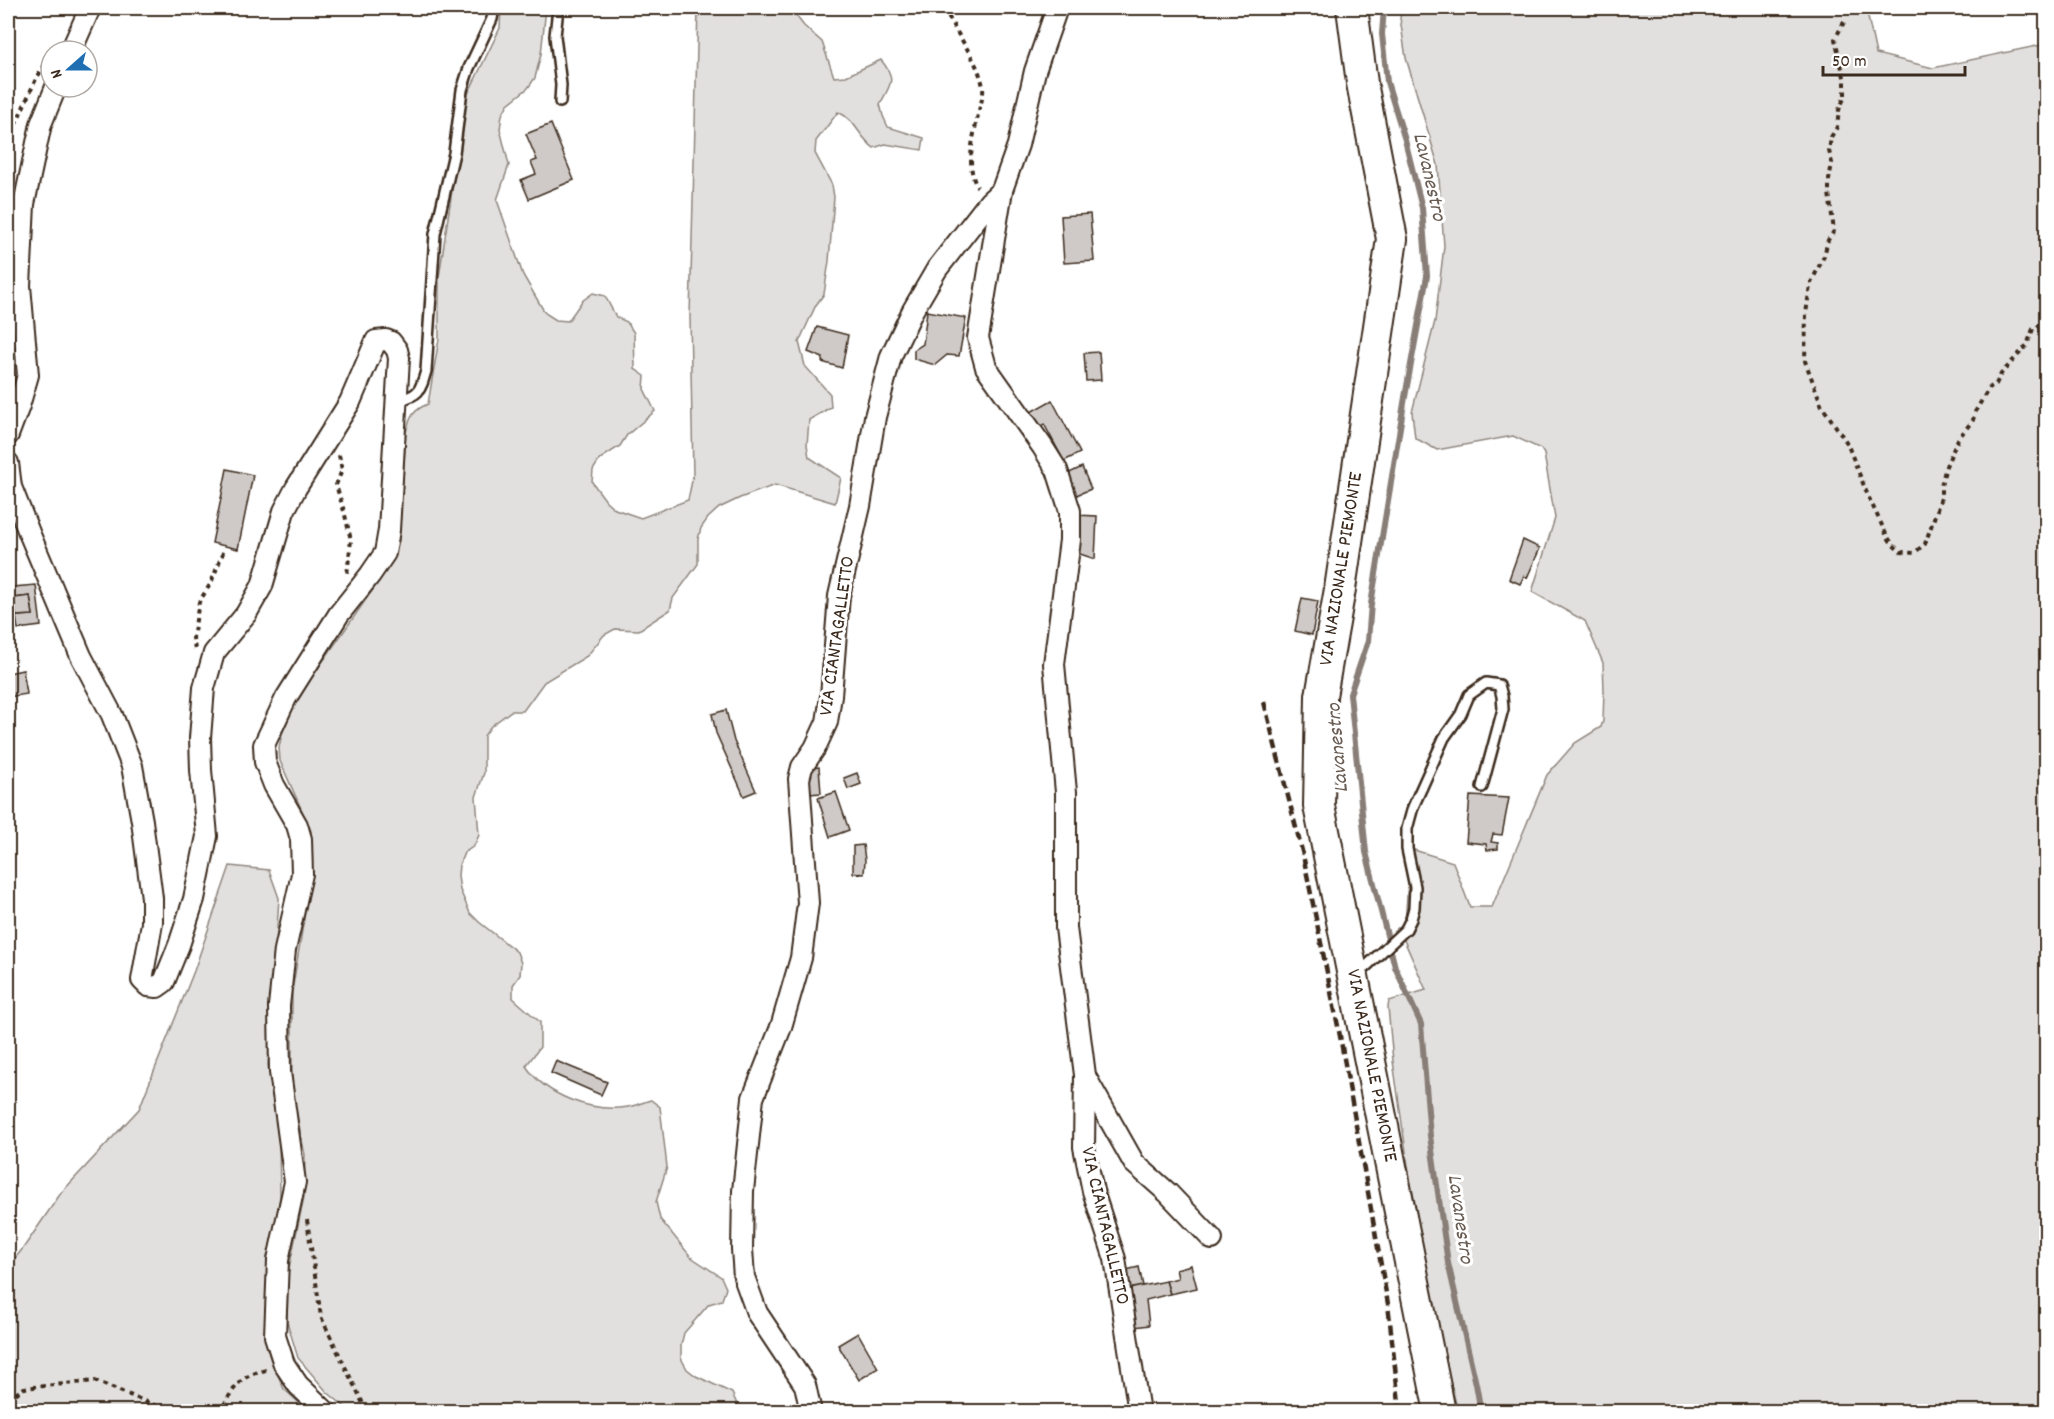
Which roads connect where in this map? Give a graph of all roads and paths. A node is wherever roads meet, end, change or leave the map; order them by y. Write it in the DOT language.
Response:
graph roads {
  1 [pos="90,8"];
  2 [pos="494,8"];
  3 [pos="558,8"];
  4 [pos="945,8"];
  5 [pos="1057,8"];
  6 [pos="1352,8"];
  7 [pos="1845,22"];
  8 [pos="76,39"];
  9 [pos="39,74"];
  10 [pos="51,99"];
  11 [pos="560,102"];
  12 [pos="8,141"];
  13 [pos="996,195"];
  14 [pos="2046,322"];
  15 [pos="397,401"];
  16 [pos="335,423"];
  17 [pos="8,435"];
  18 [pos="8,463"];
  19 [pos="224,550"];
  20 [pos="357,592"];
  21 [pos="204,688"];
  22 [pos="1482,787"];
  23 [pos="1360,972"];
  24 [pos="1085,1075"];
  25 [pos="307,1218"];
  26 [pos="1212,1239"];
  27 [pos="284,1364"];
  28 [pos="8,1399"];
  29 [pos="326,1412"];
  30 [pos="367,1412"];
  31 [pos="811,1412"];
  32 [pos="1139,1412"];
  33 [pos="1440,1412"];
  1 -- 8 [label="street"];
  2 -- 15 [label="lane"];
  3 -- 11 [label="lane"];
  4 -- 13 [label="path"];
  5 -- 13 [label="street, VIA CIANTAGALLETTO"];
  6 -- 23 [label="main road, VIA NAZIONALE PIEMONTE"];
  7 -- 14 [label="path"];
  9 -- 12 [label="path"];
  10 -- 17 [label="street"];
  13 -- 24 [label="street, VIA CIANTAGALLETTO"];
  13 -- 31 [label="street, VIA CIANTAGALLETTO"];
  15 -- 16 [label="street"];
  15 -- 20 [label="street"];
  16 -- 20 [label="path"];
  16 -- 21 [label="street"];
  18 -- 21 [label="street"];
  19 -- 21 [label="path"];
  20 -- 27 [label="street"];
  22 -- 23 [label="lane"];
  23 -- 33 [label="main road, VIA NAZIONALE PIEMONTE"];
  24 -- 26 [label="street, VIA CIANTAGALLETTO"];
  24 -- 32 [label="street, VIA CIANTAGALLETTO"];
  25 -- 30 [label="path"];
  27 -- 28 [label="path"];
  27 -- 29 [label="street"];
}
